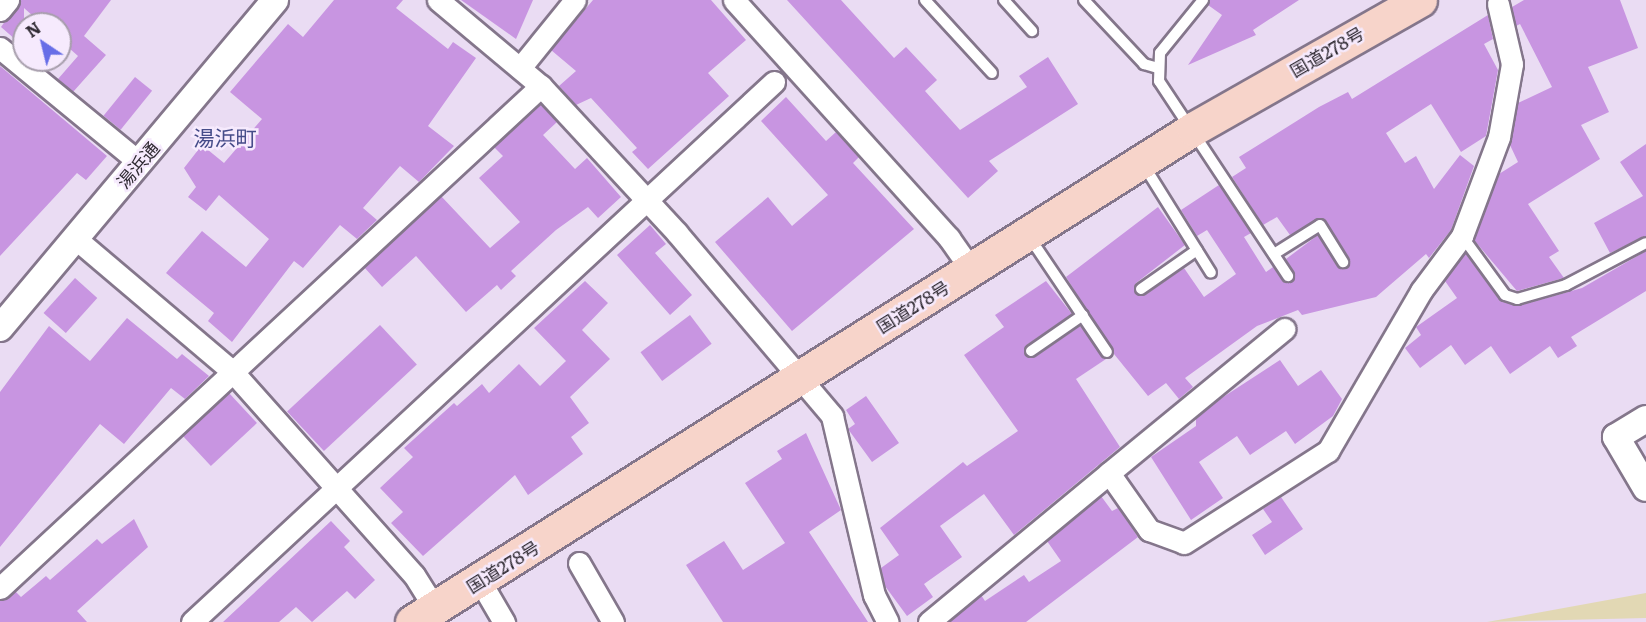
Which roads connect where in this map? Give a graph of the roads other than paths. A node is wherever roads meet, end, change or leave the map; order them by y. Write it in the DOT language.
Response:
graph roads {
  1 [pos="8,0"];
  2 [pos="275,0"];
  3 [pos="438,0"];
  4 [pos="574,0"];
  5 [pos="734,0"];
  6 [pos="926,0"];
  7 [pos="1004,0"];
  8 [pos="1084,0"];
  9 [pos="1203,0"];
  10 [pos="1420,0"];
  11 [pos="1498,4"];
  12 [pos="0,10"];
  13 [pos="1032,31"];
  14 [pos="0,48"];
  15 [pos="520,68"];
  16 [pos="1158,68"];
  17 [pos="992,73"];
  18 [pos="774,82"];
  19 [pos="541,86"];
  20 [pos="1193,129"];
  21 [pos="1142,162"];
  22 [pos="140,163"];
  23 [pos="646,200"];
  24 [pos="1028,235"];
  25 [pos="1462,236"];
  26 [pos="75,238"];
  27 [pos="1646,243"];
  28 [pos="1197,250"];
  29 [pos="1274,254"];
  30 [pos="1343,262"];
  31 [pos="971,270"];
  32 [pos="1211,273"];
  33 [pos="1288,276"];
  34 [pos="1141,289"];
  35 [pos="1083,315"];
  36 [pos="0,328"];
  37 [pos="1284,329"];
  38 [pos="1031,351"];
  39 [pos="1107,352"];
  40 [pos="232,371"];
  41 [pos="801,377"];
  42 [pos="1646,418"];
  43 [pos="1109,473"];
  44 [pos="338,487"];
  45 [pos="1646,488"];
  46 [pos="579,563"];
  47 [pos="480,581"];
  48 [pos="0,588"];
  49 [pos="423,615"];
  50 [pos="192,622"];
  51 [pos="504,622"];
  52 [pos="614,622"];
  53 [pos="888,622"];
  54 [pos="929,622"];
  1 -- 12 [label="street"];
  2 -- 22 [label="street, 湯浜通"];
  3 -- 15 [label="street"];
  4 -- 15 [label="street"];
  5 -- 31 [label="street"];
  6 -- 17 [label="lane"];
  7 -- 13 [label="lane"];
  8 -- 16 [label="lane"];
  9 -- 16 [label="lane"];
  10 -- 20 [label="highway, 国道278号"];
  11 -- 25 [label="street"];
  14 -- 22 [label="street"];
  15 -- 19 [label="street"];
  16 -- 20 [label="lane"];
  18 -- 23 [label="street"];
  19 -- 23 [label="street"];
  19 -- 40 [label="street"];
  20 -- 21 [label="highway, 国道278号"];
  20 -- 29 [label="lane"];
  21 -- 24 [label="highway, 国道278号"];
  21 -- 28 [label="lane"];
  22 -- 26 [label="street, 湯浜通"];
  23 -- 41 [label="street"];
  23 -- 44 [label="street"];
  24 -- 31 [label="highway, 国道278号"];
  24 -- 35 [label="lane"];
  25 -- 27 [label="lane"];
  25 -- 43 [label="street"];
  26 -- 36 [label="street, 湯浜通"];
  26 -- 40 [label="street"];
  28 -- 32 [label="lane"];
  28 -- 34 [label="lane"];
  29 -- 30 [label="lane"];
  29 -- 33 [label="lane"];
  31 -- 41 [label="highway, 国道278号"];
  35 -- 38 [label="lane"];
  35 -- 39 [label="lane"];
  37 -- 43 [label="street"];
  40 -- 44 [label="street"];
  40 -- 48 [label="street"];
  41 -- 47 [label="highway, 国道278号"];
  41 -- 53 [label="street"];
  42 -- 45 [label="street"];
  43 -- 54 [label="street"];
  44 -- 49 [label="street"];
  44 -- 50 [label="street"];
  46 -- 52 [label="street"];
  47 -- 49 [label="highway, 国道278号"];
  47 -- 51 [label="street"];
}
